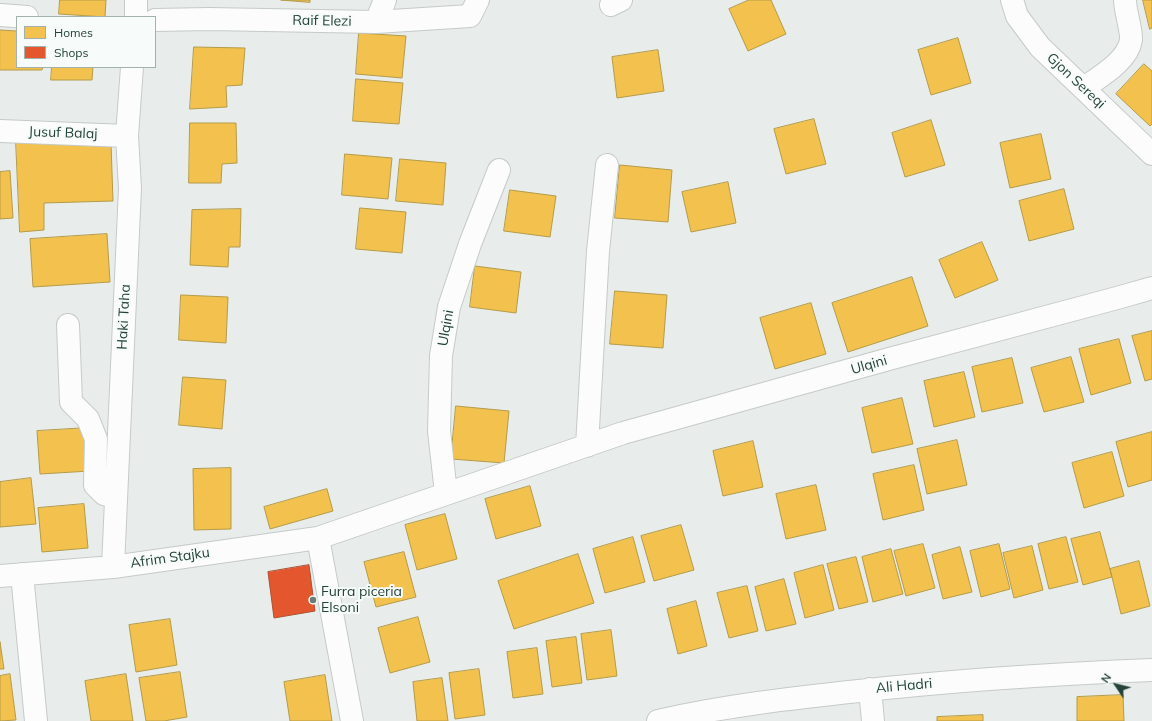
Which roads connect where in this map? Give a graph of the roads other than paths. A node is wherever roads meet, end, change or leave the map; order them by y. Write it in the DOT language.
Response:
graph roads {
  1 [pos="136,0"];
  2 [pos="385,0"];
  3 [pos="478,0"];
  4 [pos="1012,0"];
  5 [pos="1125,0"];
  6 [pos="0,15"];
  7 [pos="16,16"];
  8 [pos="136,16"];
  9 [pos="156,20"];
  10 [pos="376,22"];
  11 [pos="132,68"];
  12 [pos="1084,88"];
  13 [pos="0,131"];
  14 [pos="127,136"];
  15 [pos="1152,154"];
  16 [pos="607,165"];
  17 [pos="499,170"];
  18 [pos="1152,288"];
  19 [pos="68,325"];
  20 [pos="587,446"];
  21 [pos="446,494"];
  22 [pos="116,497"];
  23 [pos="318,538"];
  24 [pos="113,566"];
  25 [pos="22,574"];
  26 [pos="0,576"];
  27 [pos="1152,670"];
  28 [pos="870,689"];
  29 [pos="36,721"];
  30 [pos="352,721"];
  31 [pos="658,721"];
  32 [pos="873,721"];
  1 -- 8 [label="street"];
  2 -- 10 [label="street"];
  3 -- 10 [label="street, Raif Elezi"];
  4 -- 12 [label="street, Gjon Sereqi"];
  5 -- 12 [label="street"];
  6 -- 7 [label="street"];
  9 -- 10 [label="street, Raif Elezi"];
  11 -- 14 [label="street, Haki Taha"];
  12 -- 15 [label="street, Gjon Sereqi"];
  13 -- 14 [label="street, Jusuf Balaj"];
  14 -- 22 [label="street, Haki Taha"];
  16 -- 20 [label="street"];
  17 -- 21 [label="street, Ulqini"];
  18 -- 20 [label="street, Ulqini"];
  19 -- 22 [label="street"];
  20 -- 21 [label="street, Ulqini"];
  21 -- 23 [label="street, Ulqini"];
  22 -- 24 [label="street, Haki Taha"];
  23 -- 24 [label="street, Afrim Stajku"];
  23 -- 30 [label="street"];
  24 -- 25 [label="street, Afrim Stajku"];
  25 -- 26 [label="street, Afrim Stajku"];
  25 -- 29 [label="street"];
  27 -- 28 [label="street, Ali Hadri"];
  28 -- 31 [label="street, Ali Hadri"];
  28 -- 32 [label="street"];
}
